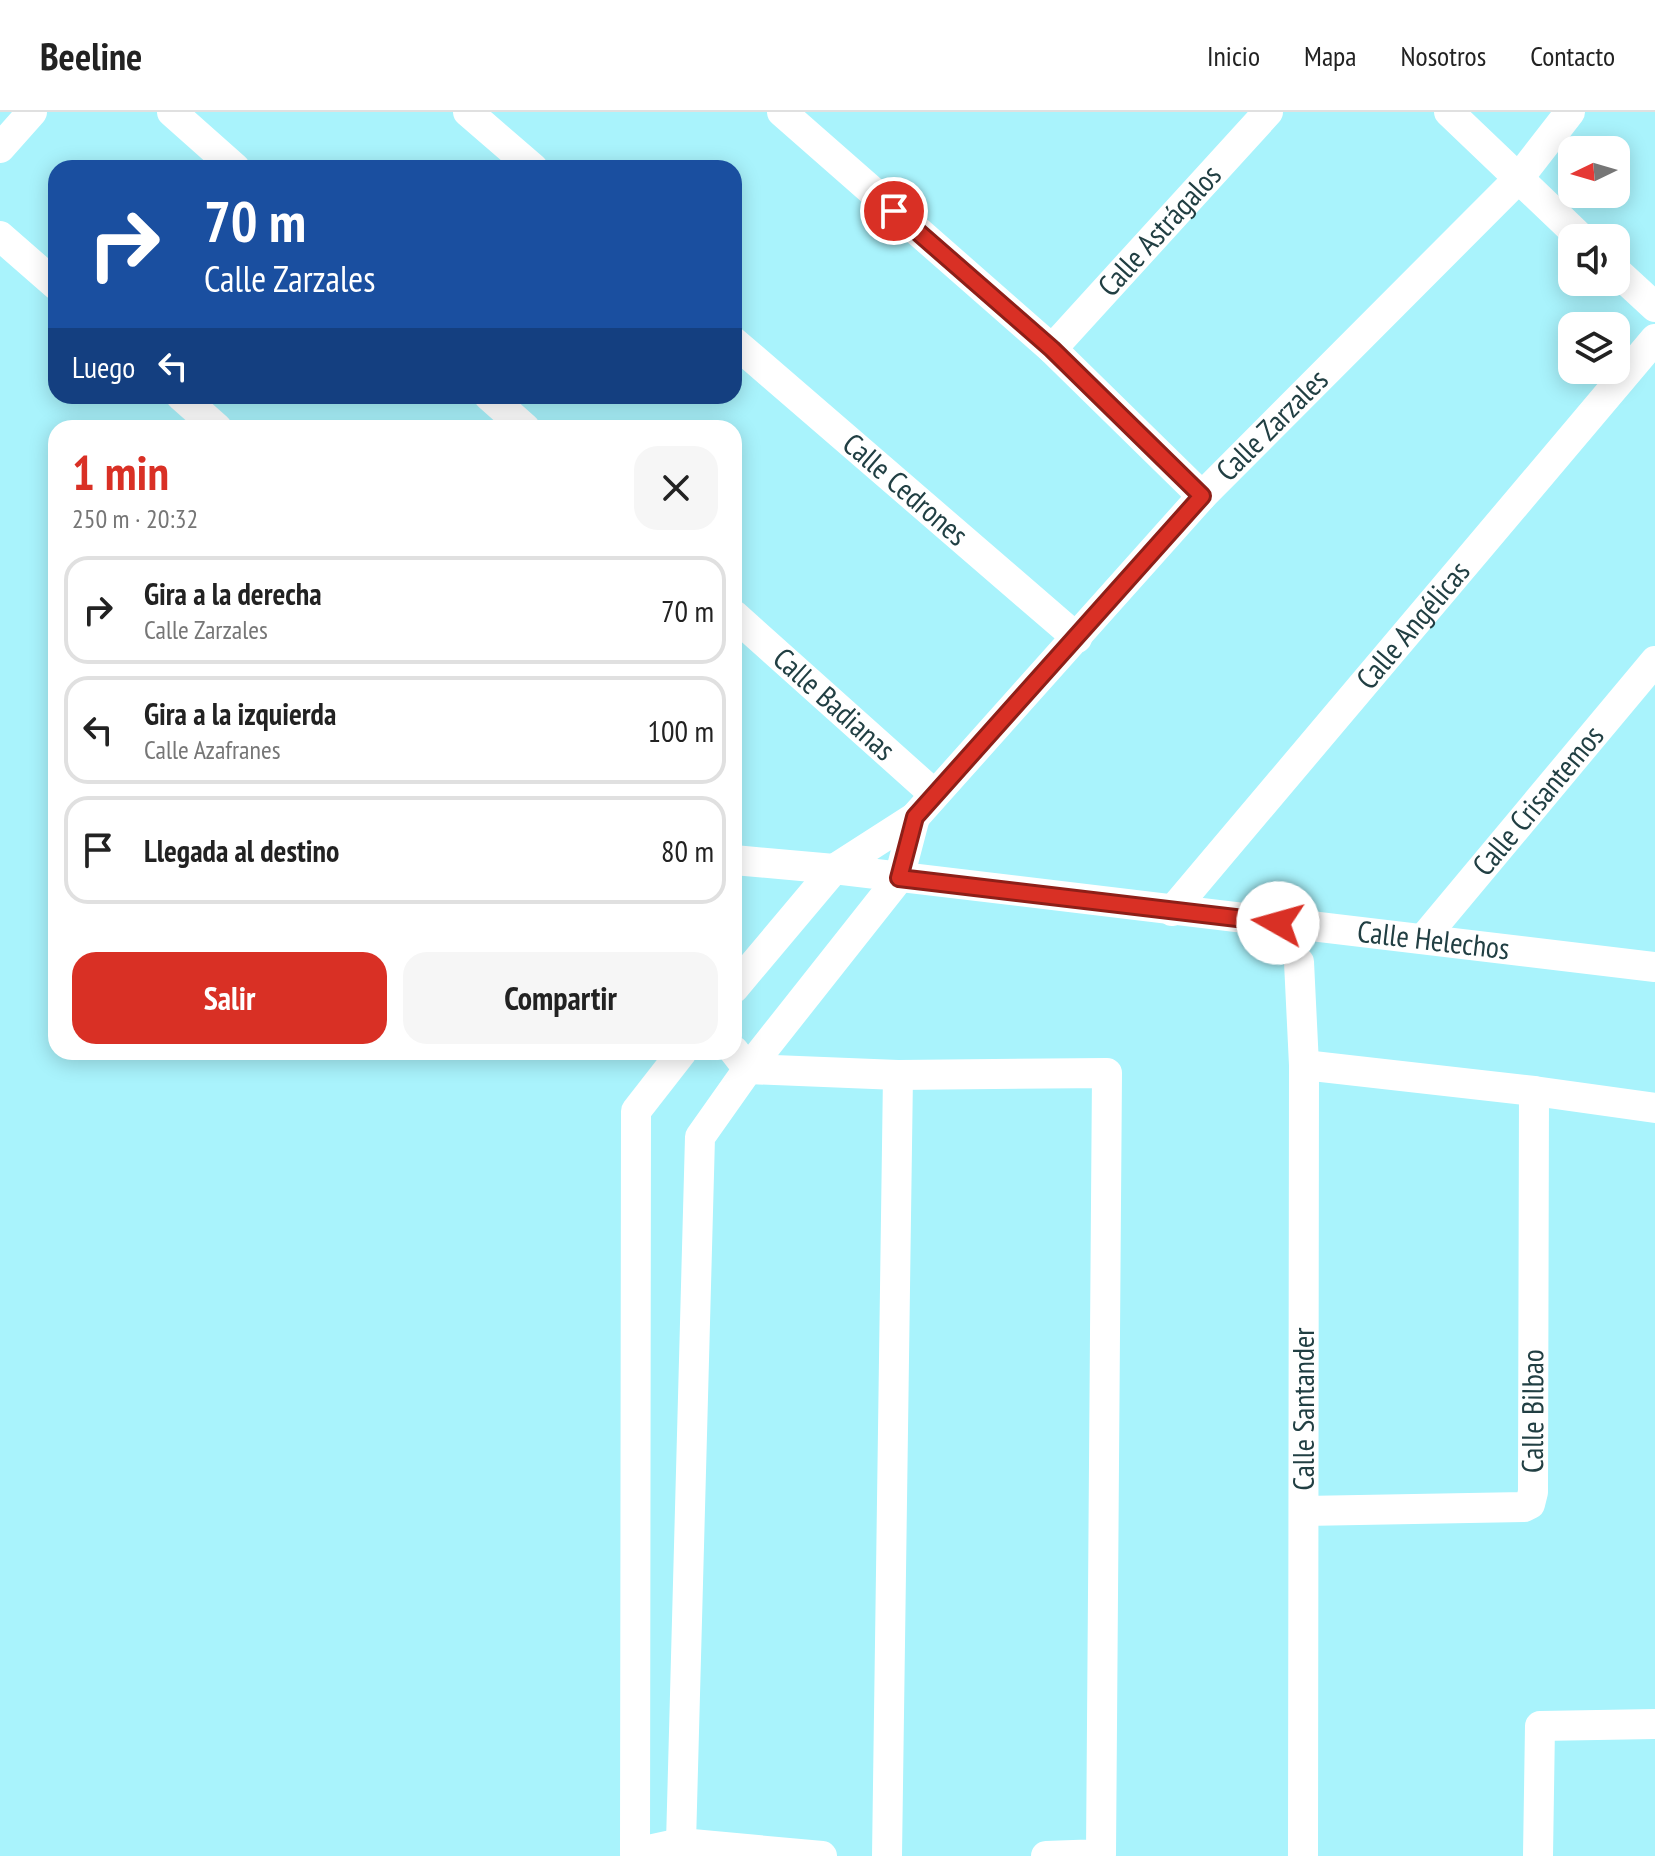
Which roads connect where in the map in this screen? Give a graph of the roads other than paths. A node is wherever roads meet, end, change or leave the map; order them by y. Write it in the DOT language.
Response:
graph roads {
  1 [pos="32,112"];
  2 [pos="172,112"];
  3 [pos="468,112"];
  4 [pos="782,112"];
  5 [pos="1268,112"];
  6 [pos="1449,112"];
  7 [pos="1570,112"];
  8 [pos="0,148"];
  9 [pos="226,160"];
  10 [pos="524,160"];
  11 [pos="1518,179"];
  12 [pos="1566,224"];
  13 [pos="0,236"];
  14 [pos="48,278"];
  15 [pos="1630,284"];
  16 [pos="1655,307"];
  17 [pos="1655,339"];
  18 [pos="742,349"];
  19 [pos="1052,349"];
  20 [pos="190,404"];
  21 [pos="498,404"];
  22 [pos="208,420"];
  23 [pos="516,420"];
  24 [pos="1202,496"];
  25 [pos="742,623"];
  26 [pos="1077,638"];
  27 [pos="1655,661"];
  28 [pos="925,806"];
  29 [pos="742,861"];
  30 [pos="834,869"];
  31 [pos="899,878"];
  32 [pos="1172,911"];
  33 [pos="1423,939"];
  34 [pos="1650,960"];
  35 [pos="1299,962"];
  36 [pos="742,978"];
  37 [pos="742,1059"];
  38 [pos="676,1060"];
  39 [pos="741,1060"];
  40 [pos="1304,1065"];
  41 [pos="898,1075"];
  42 [pos="1534,1091"];
  43 [pos="1655,1108"];
  44 [pos="1304,1511"];
  45 [pos="1655,1724"];
  46 [pos="686,1850"];
  47 [pos="637,1854"];
  48 [pos="822,1856"];
  49 [pos="887,1856"];
  50 [pos="1046,1856"];
  51 [pos="1303,1856"];
  52 [pos="1538,1856"];
  1 -- 8 [label="street"];
  2 -- 9 [label="street"];
  3 -- 10 [label="street"];
  4 -- 19 [label="street"];
  5 -- 19 [label="street, Calle Astrágalos"];
  6 -- 11 [label="street"];
  7 -- 11 [label="street, Calle Zarzales"];
  11 -- 12 [label="street"];
  11 -- 24 [label="street, Calle Zarzales"];
  13 -- 14 [label="street"];
  15 -- 16 [label="street"];
  17 -- 32 [label="street, Calle Angélicas"];
  18 -- 26 [label="street, Calle Cedrones"];
  19 -- 24 [label="street"];
  20 -- 22 [label="street"];
  21 -- 23 [label="street"];
  24 -- 26 [label="street, Calle Zarzales"];
  25 -- 28 [label="street, Calle Badianas"];
  26 -- 28 [label="street, Calle Zarzales"];
  27 -- 33 [label="street, Calle Crisantemos"];
  28 -- 30 [label="street, Calle Zarzales"];
  28 -- 31 [label="street, Calle Zarzales"];
  29 -- 30 [label="street, Calle Helechos"];
  30 -- 31 [label="street, Calle Helechos"];
  30 -- 36 [label="street, Calle Zarzales"];
  31 -- 32 [label="street, Calle Helechos"];
  31 -- 37 [label="street"];
  32 -- 33 [label="street, Calle Helechos"];
  33 -- 34 [label="street, Calle Helechos"];
  35 -- 40 [label="street, Calle Santander"];
  38 -- 47 [label="street"];
  39 -- 41 [label="street"];
  39 -- 46 [label="street"];
  40 -- 42 [label="street"];
  40 -- 44 [label="street, Calle Santander"];
  41 -- 49 [label="street"];
  41 -- 50 [label="street"];
  42 -- 43 [label="street"];
  42 -- 44 [label="street, Calle Bilbao"];
  44 -- 51 [label="street, Calle Santander"];
  45 -- 52 [label="street"];
  46 -- 47 [label="street"];
  46 -- 48 [label="street"];
}
